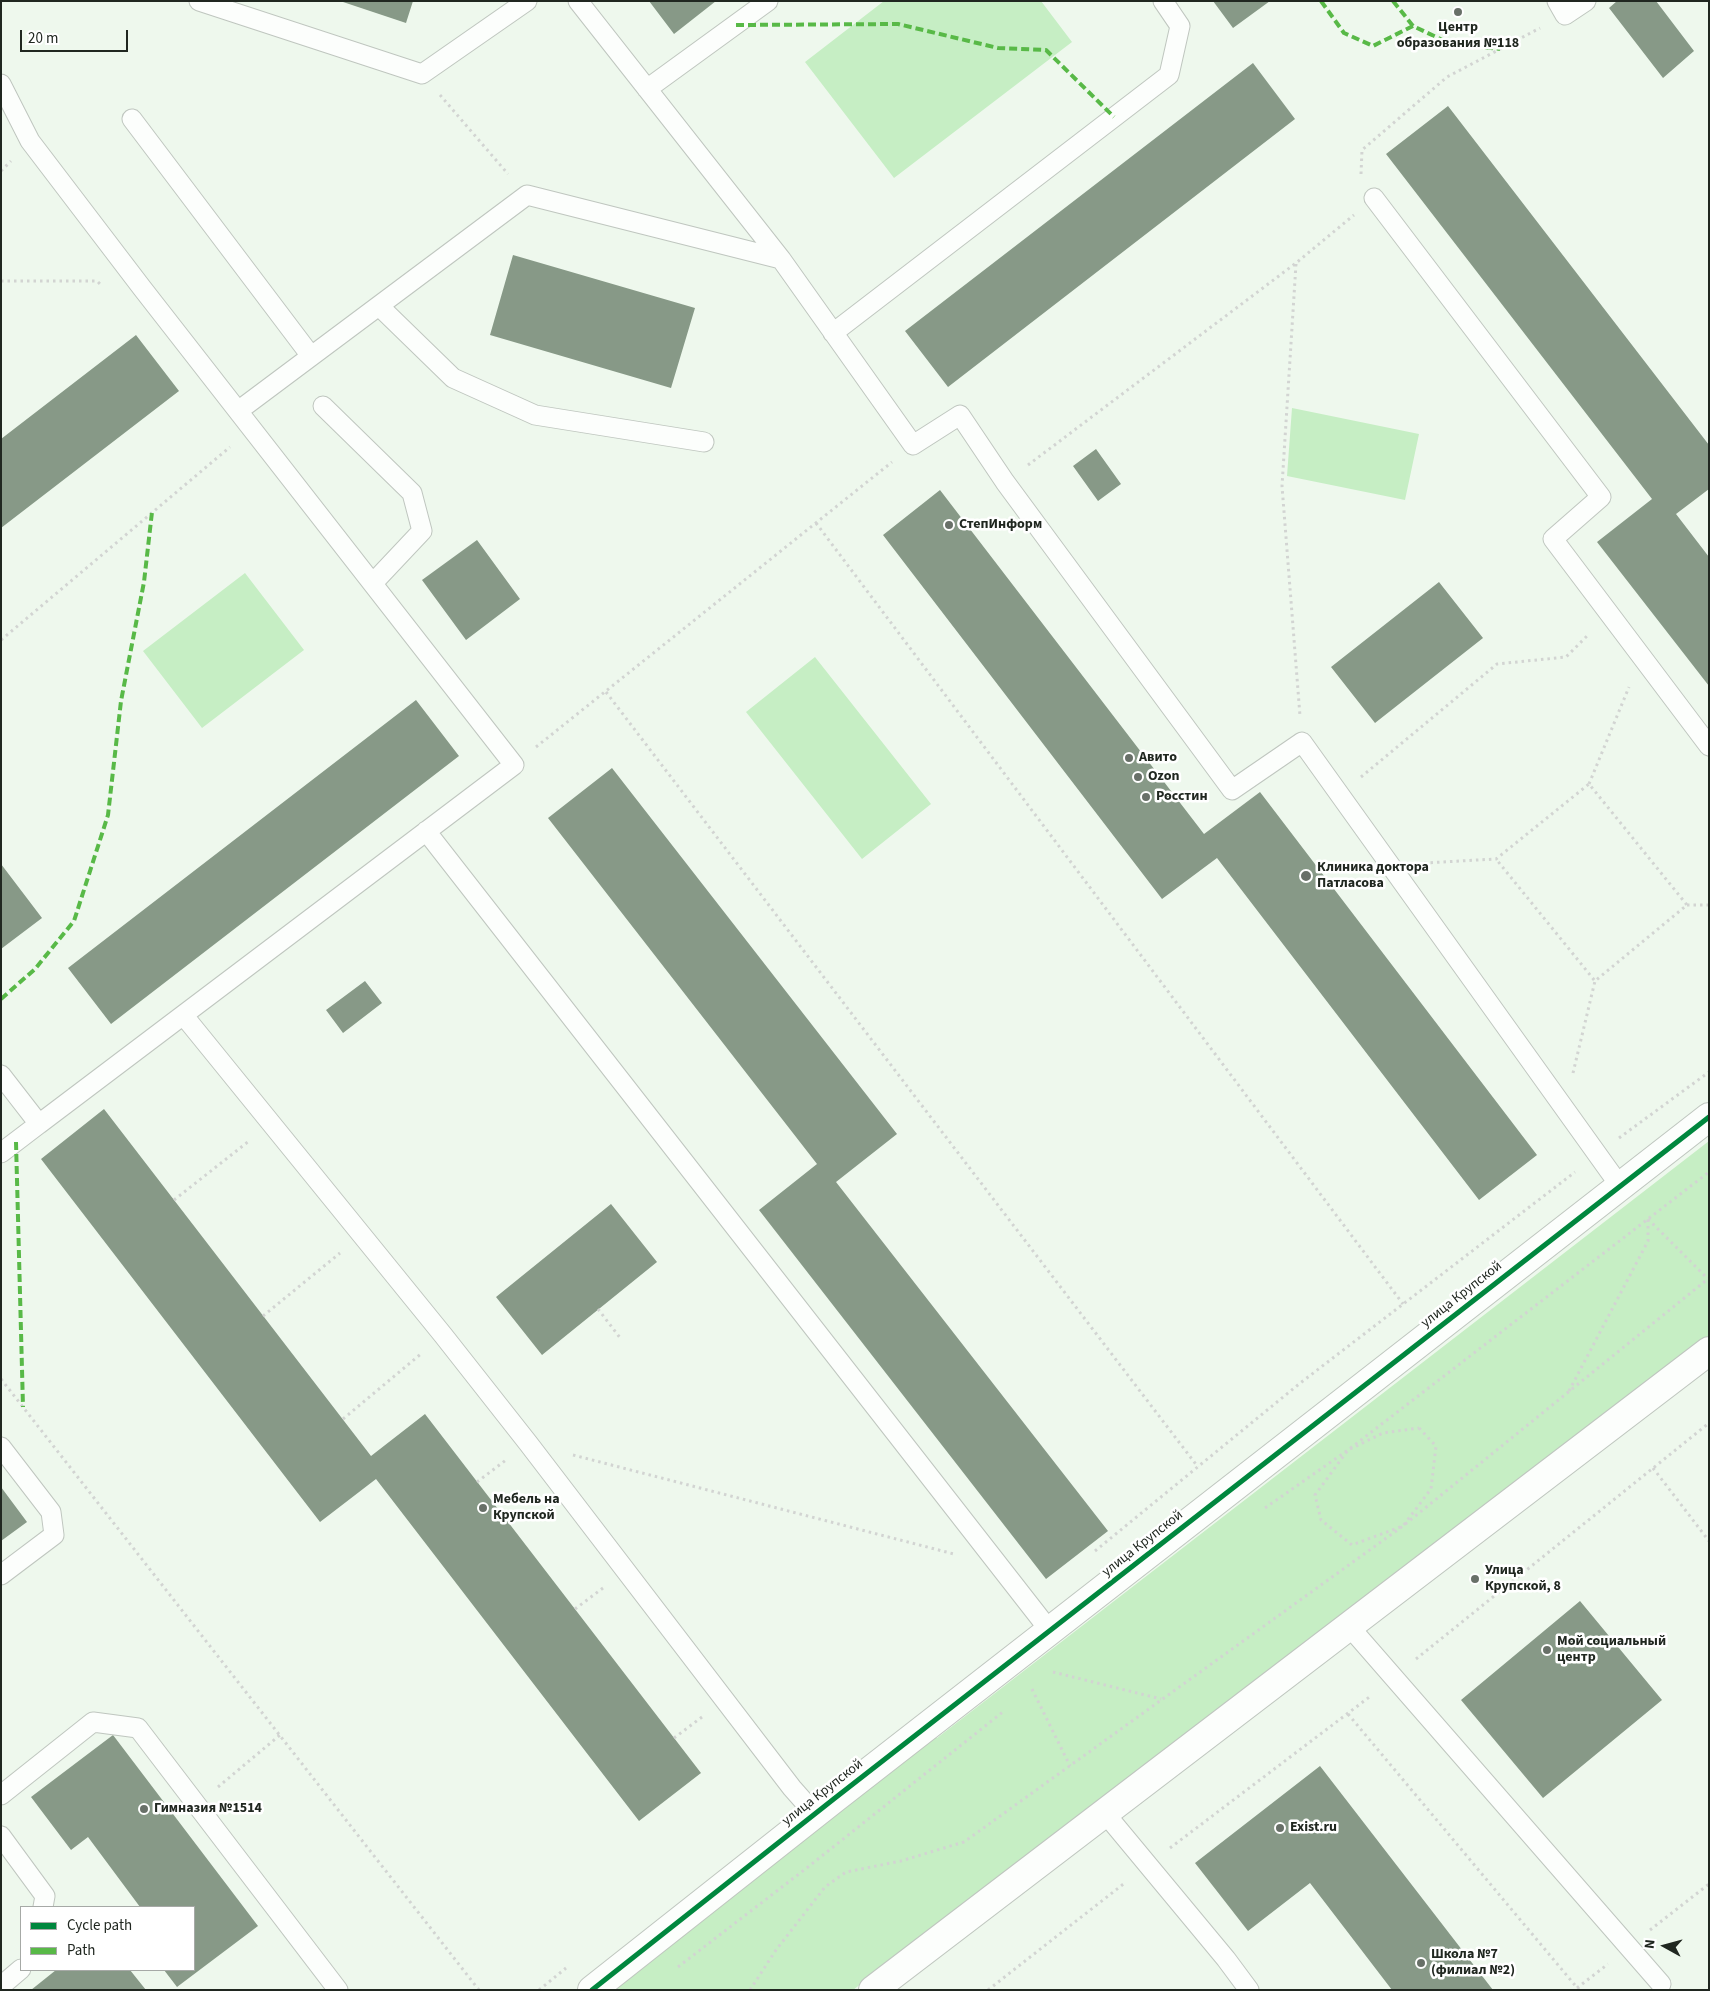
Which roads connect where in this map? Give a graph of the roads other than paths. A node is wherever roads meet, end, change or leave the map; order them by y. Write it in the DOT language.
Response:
graph roads {
  1 [pos="199,1"];
  2 [pos="528,1"];
  3 [pos="578,1"];
  4 [pos="768,1"];
  5 [pos="1163,1"];
  6 [pos="1586,1"];
  7 [pos="1561,8"];
  8 [pos="1,84"];
  9 [pos="647,89"];
  10 [pos="132,119"];
  11 [pos="1374,198"];
  12 [pos="781,259"];
  13 [pos="378,306"];
  14 [pos="833,333"];
  15 [pos="311,356"];
  16 [pos="324,406"];
  17 [pos="238,411"];
  18 [pos="704,442"];
  19 [pos="373,583"];
  20 [pos="1709,746"];
  21 [pos="426,831"];
  22 [pos="184,1016"];
  23 [pos="1,1075"];
  24 [pos="1709,1118"];
  25 [pos="39,1124"];
  26 [pos="1,1153"];
  27 [pos="1620,1186"];
  28 [pos="1709,1351"];
  29 [pos="1,1447"];
  30 [pos="1,1575"];
  31 [pos="1348,1625"];
  32 [pos="1050,1631"];
  33 [pos="1,1795"];
  34 [pos="1104,1812"];
  35 [pos="814,1814"];
  36 [pos="1,1836"];
  37 [pos="43,1906"];
  38 [pos="20,1970"];
  39 [pos="1661,1984"];
  40 [pos="1,1986"];
  41 [pos="338,1990"];
  42 [pos="592,1990"];
  43 [pos="873,1990"];
  44 [pos="1249,1990"];
  1 -- 2 [label="lane"];
  3 -- 9 [label="lane"];
  4 -- 9 [label="lane"];
  5 -- 14 [label="lane"];
  6 -- 7 [label="lane"];
  8 -- 17 [label="lane"];
  9 -- 12 [label="lane"];
  10 -- 15 [label="lane"];
  11 -- 20 [label="lane"];
  12 -- 13 [label="lane"];
  12 -- 14 [label="lane"];
  13 -- 15 [label="lane"];
  13 -- 18 [label="lane"];
  14 -- 27 [label="lane"];
  15 -- 17 [label="lane"];
  16 -- 19 [label="lane"];
  17 -- 19 [label="lane"];
  19 -- 21 [label="lane"];
  21 -- 22 [label="lane"];
  21 -- 32 [label="lane"];
  22 -- 25 [label="lane"];
  22 -- 35 [label="lane"];
  23 -- 25 [label="lane"];
  24 -- 27 [label="street, улица Крупской"];
  25 -- 26 [label="lane"];
  27 -- 32 [label="street, улица Крупской"];
  28 -- 31 [label="street"];
  29 -- 30 [label="lane"];
  31 -- 34 [label="street"];
  31 -- 39 [label="lane"];
  32 -- 35 [label="street, улица Крупской"];
  33 -- 41 [label="lane"];
  34 -- 43 [label="street"];
  34 -- 44 [label="lane"];
  35 -- 42 [label="street, улица Крупской"];
  36 -- 37 [label="lane"];
  38 -- 40 [label="lane"];
}
